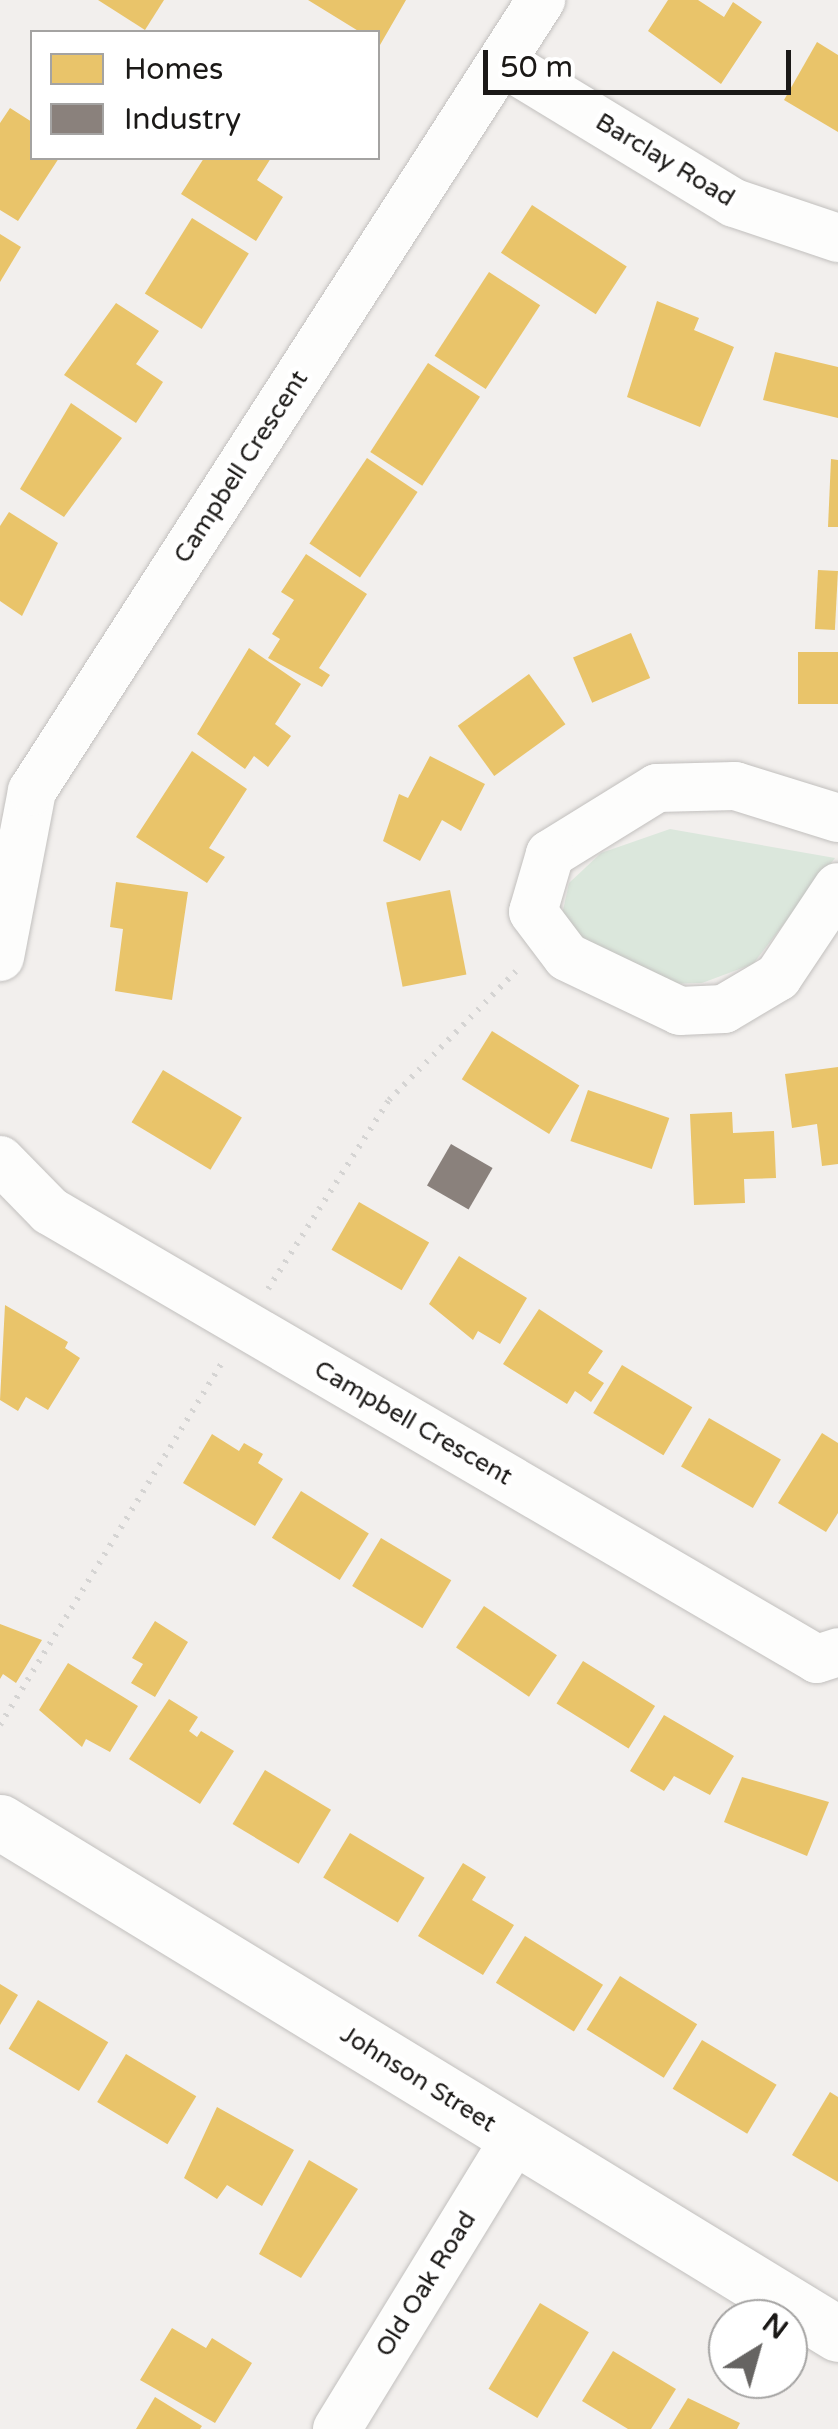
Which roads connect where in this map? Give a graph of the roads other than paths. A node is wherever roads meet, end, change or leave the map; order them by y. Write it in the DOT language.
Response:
graph roads {
  1 [pos="541,0"];
  2 [pos="502,62"];
  3 [pos="838,238"];
  4 [pos="838,818"];
  5 [pos="838,887"];
  6 [pos="0,957"];
  7 [pos="0,1160"];
  8 [pos="838,1652"];
  9 [pos="0,1822"];
  10 [pos="515,2138"];
  11 [pos="838,2334"];
  12 [pos="337,2429"];
  1 -- 2 [label="street, Campbell Crescent"];
  2 -- 3 [label="street, Barclay Road"];
  2 -- 6 [label="street, Campbell Crescent"];
  4 -- 5 [label="street"];
  7 -- 8 [label="street, Campbell Crescent"];
  9 -- 10 [label="street, Johnson Street"];
  10 -- 11 [label="street, Johnson Street"];
  10 -- 12 [label="street, Old Oak Road"];
}
